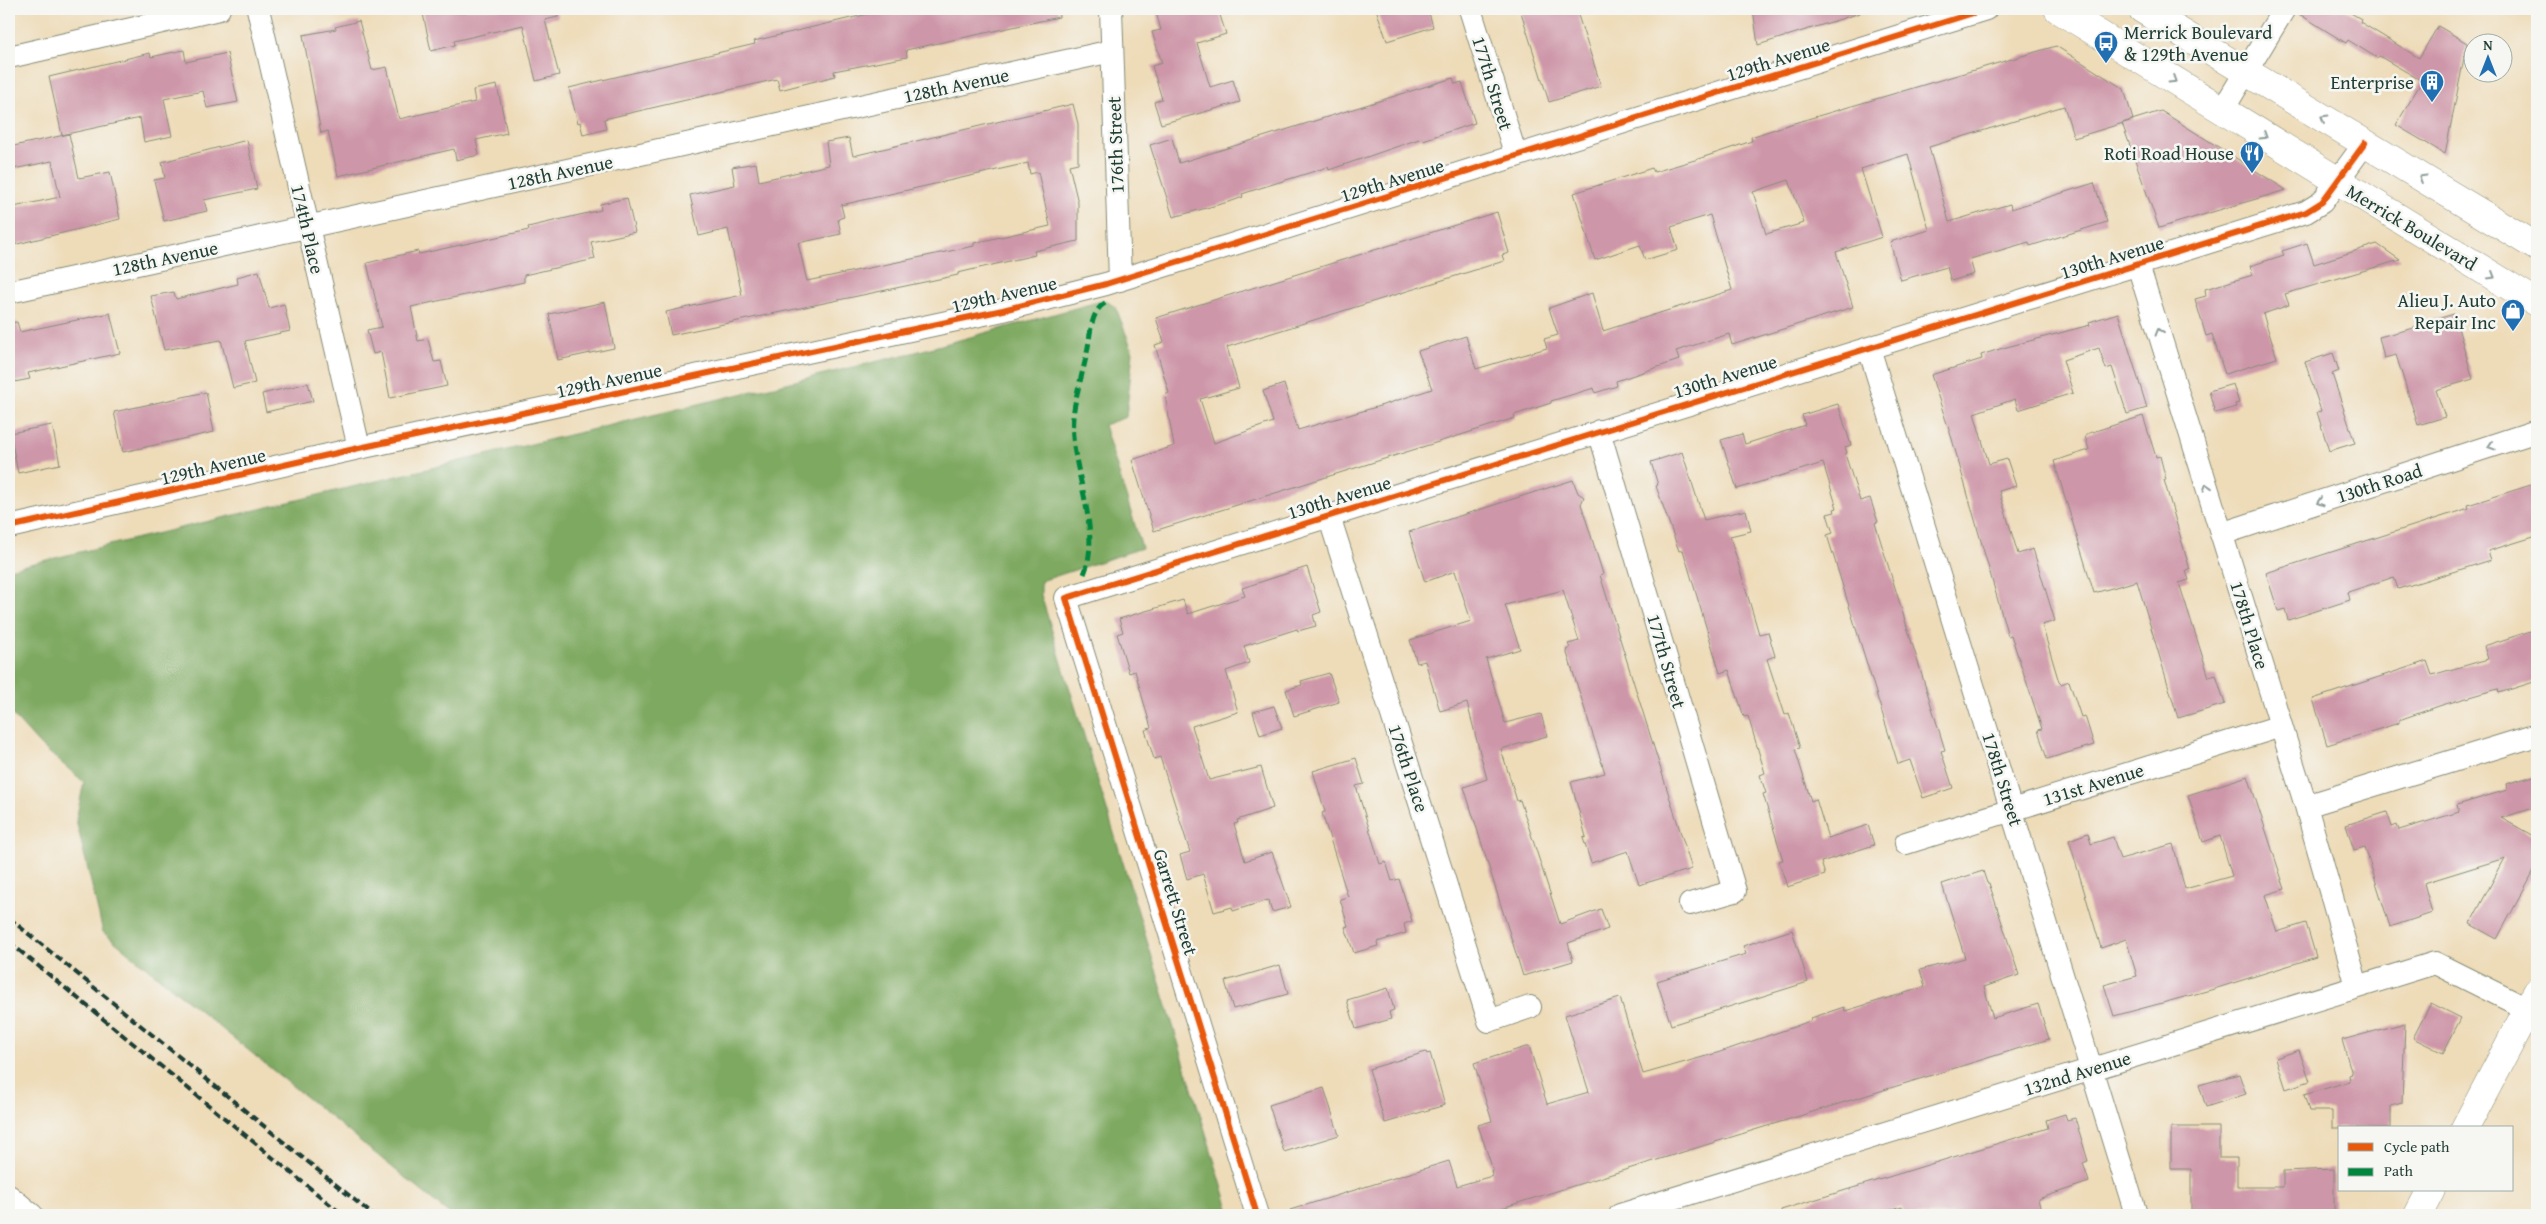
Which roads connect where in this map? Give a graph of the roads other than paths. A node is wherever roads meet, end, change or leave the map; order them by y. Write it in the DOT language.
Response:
graph roads {
  1 [pos="219,9"];
  2 [pos="258,9"];
  3 [pos="1111,9"];
  4 [pos="1470,9"];
  5 [pos="1986,9"];
  6 [pos="2058,9"];
  7 [pos="2142,9"];
  8 [pos="2284,9"];
  9 [pos="1112,51"];
  10 [pos="9,57"];
  11 [pos="2246,72"];
  12 [pos="2222,110"];
  13 [pos="2366,143"];
  14 [pos="1516,156"];
  15 [pos="2337,182"];
  16 [pos="308,227"];
  17 [pos="2537,247"];
  18 [pos="2138,265"];
  19 [pos="1120,280"];
  20 [pos="9,292"];
  21 [pos="2537,303"];
  22 [pos="1869,348"];
  23 [pos="1599,431"];
  24 [pos="2537,431"];
  25 [pos="359,448"];
  26 [pos="1329,516"];
  27 [pos="9,527"];
  28 [pos="2221,534"];
  29 [pos="1066,598"];
  30 [pos="2281,726"];
  31 [pos="2537,735"];
  32 [pos="2306,806"];
  33 [pos="2013,810"];
  34 [pos="1906,843"];
  35 [pos="1690,904"];
  36 [pos="2357,986"];
  37 [pos="2534,1005"];
  38 [pos="1530,1008"];
  39 [pos="2093,1068"];
  40 [pos="2466,1126"];
  41 [pos="2431,1192"];
  42 [pos="9,1196"];
  43 [pos="2135,1211"];
  44 [pos="32,1215"];
  45 [pos="1257,1215"];
  46 [pos="1620,1215"];
  47 [pos="2418,1215"];
  1 -- 10 [label="street"];
  2 -- 16 [label="street, 174th Place"];
  3 -- 9 [label="street, 176th Street"];
  4 -- 14 [label="street, 177th Street"];
  5 -- 14 [label="street, 129th Avenue"];
  6 -- 12 [label="main road, Merrick Boulevard, one-way"];
  7 -- 11 [label="main road"];
  8 -- 11 [label="street"];
  9 -- 16 [label="street, 128th Avenue"];
  9 -- 19 [label="street, 176th Street"];
  11 -- 12 [label="street"];
  13 -- 11 [label="main road, one-way"];
  12 -- 15 [label="main road, Merrick Boulevard, one-way"];
  13 -- 15 [label="street, 130th Avenue"];
  17 -- 13 [label="main road, one-way"];
  14 -- 19 [label="street, 129th Avenue"];
  15 -- 18 [label="street, 130th Avenue"];
  15 -- 21 [label="main road, Merrick Boulevard, one-way"];
  16 -- 20 [label="street, 128th Avenue"];
  16 -- 25 [label="street, 174th Place"];
  18 -- 22 [label="street, 130th Avenue"];
  28 -- 18 [label="street, 178th Place, one-way"];
  19 -- 25 [label="street, 129th Avenue"];
  22 -- 23 [label="street, 130th Avenue"];
  22 -- 33 [label="street, 178th Street"];
  23 -- 26 [label="street, 130th Avenue"];
  23 -- 35 [label="street, 177th Street"];
  24 -- 28 [label="street, 130th Road, one-way"];
  25 -- 27 [label="street, 129th Avenue"];
  26 -- 29 [label="street, 130th Avenue"];
  26 -- 38 [label="street, 176th Place"];
  28 -- 30 [label="street, 178th Place"];
  29 -- 45 [label="street, Garrett Street"];
  30 -- 32 [label="street, 178th Place"];
  30 -- 33 [label="street, 131st Avenue"];
  31 -- 32 [label="street"];
  32 -- 36 [label="street, 178th Place"];
  33 -- 34 [label="street, 131st Avenue"];
  33 -- 39 [label="street, 178th Street"];
  36 -- 37 [label="street, 132nd Avenue"];
  36 -- 39 [label="street, 132nd Avenue"];
  37 -- 40 [label="main road"];
  39 -- 43 [label="street, 178th Street"];
  39 -- 46 [label="street, 132nd Avenue"];
  41 -- 47 [label="main road"];
  42 -- 44 [label="street"];
}
